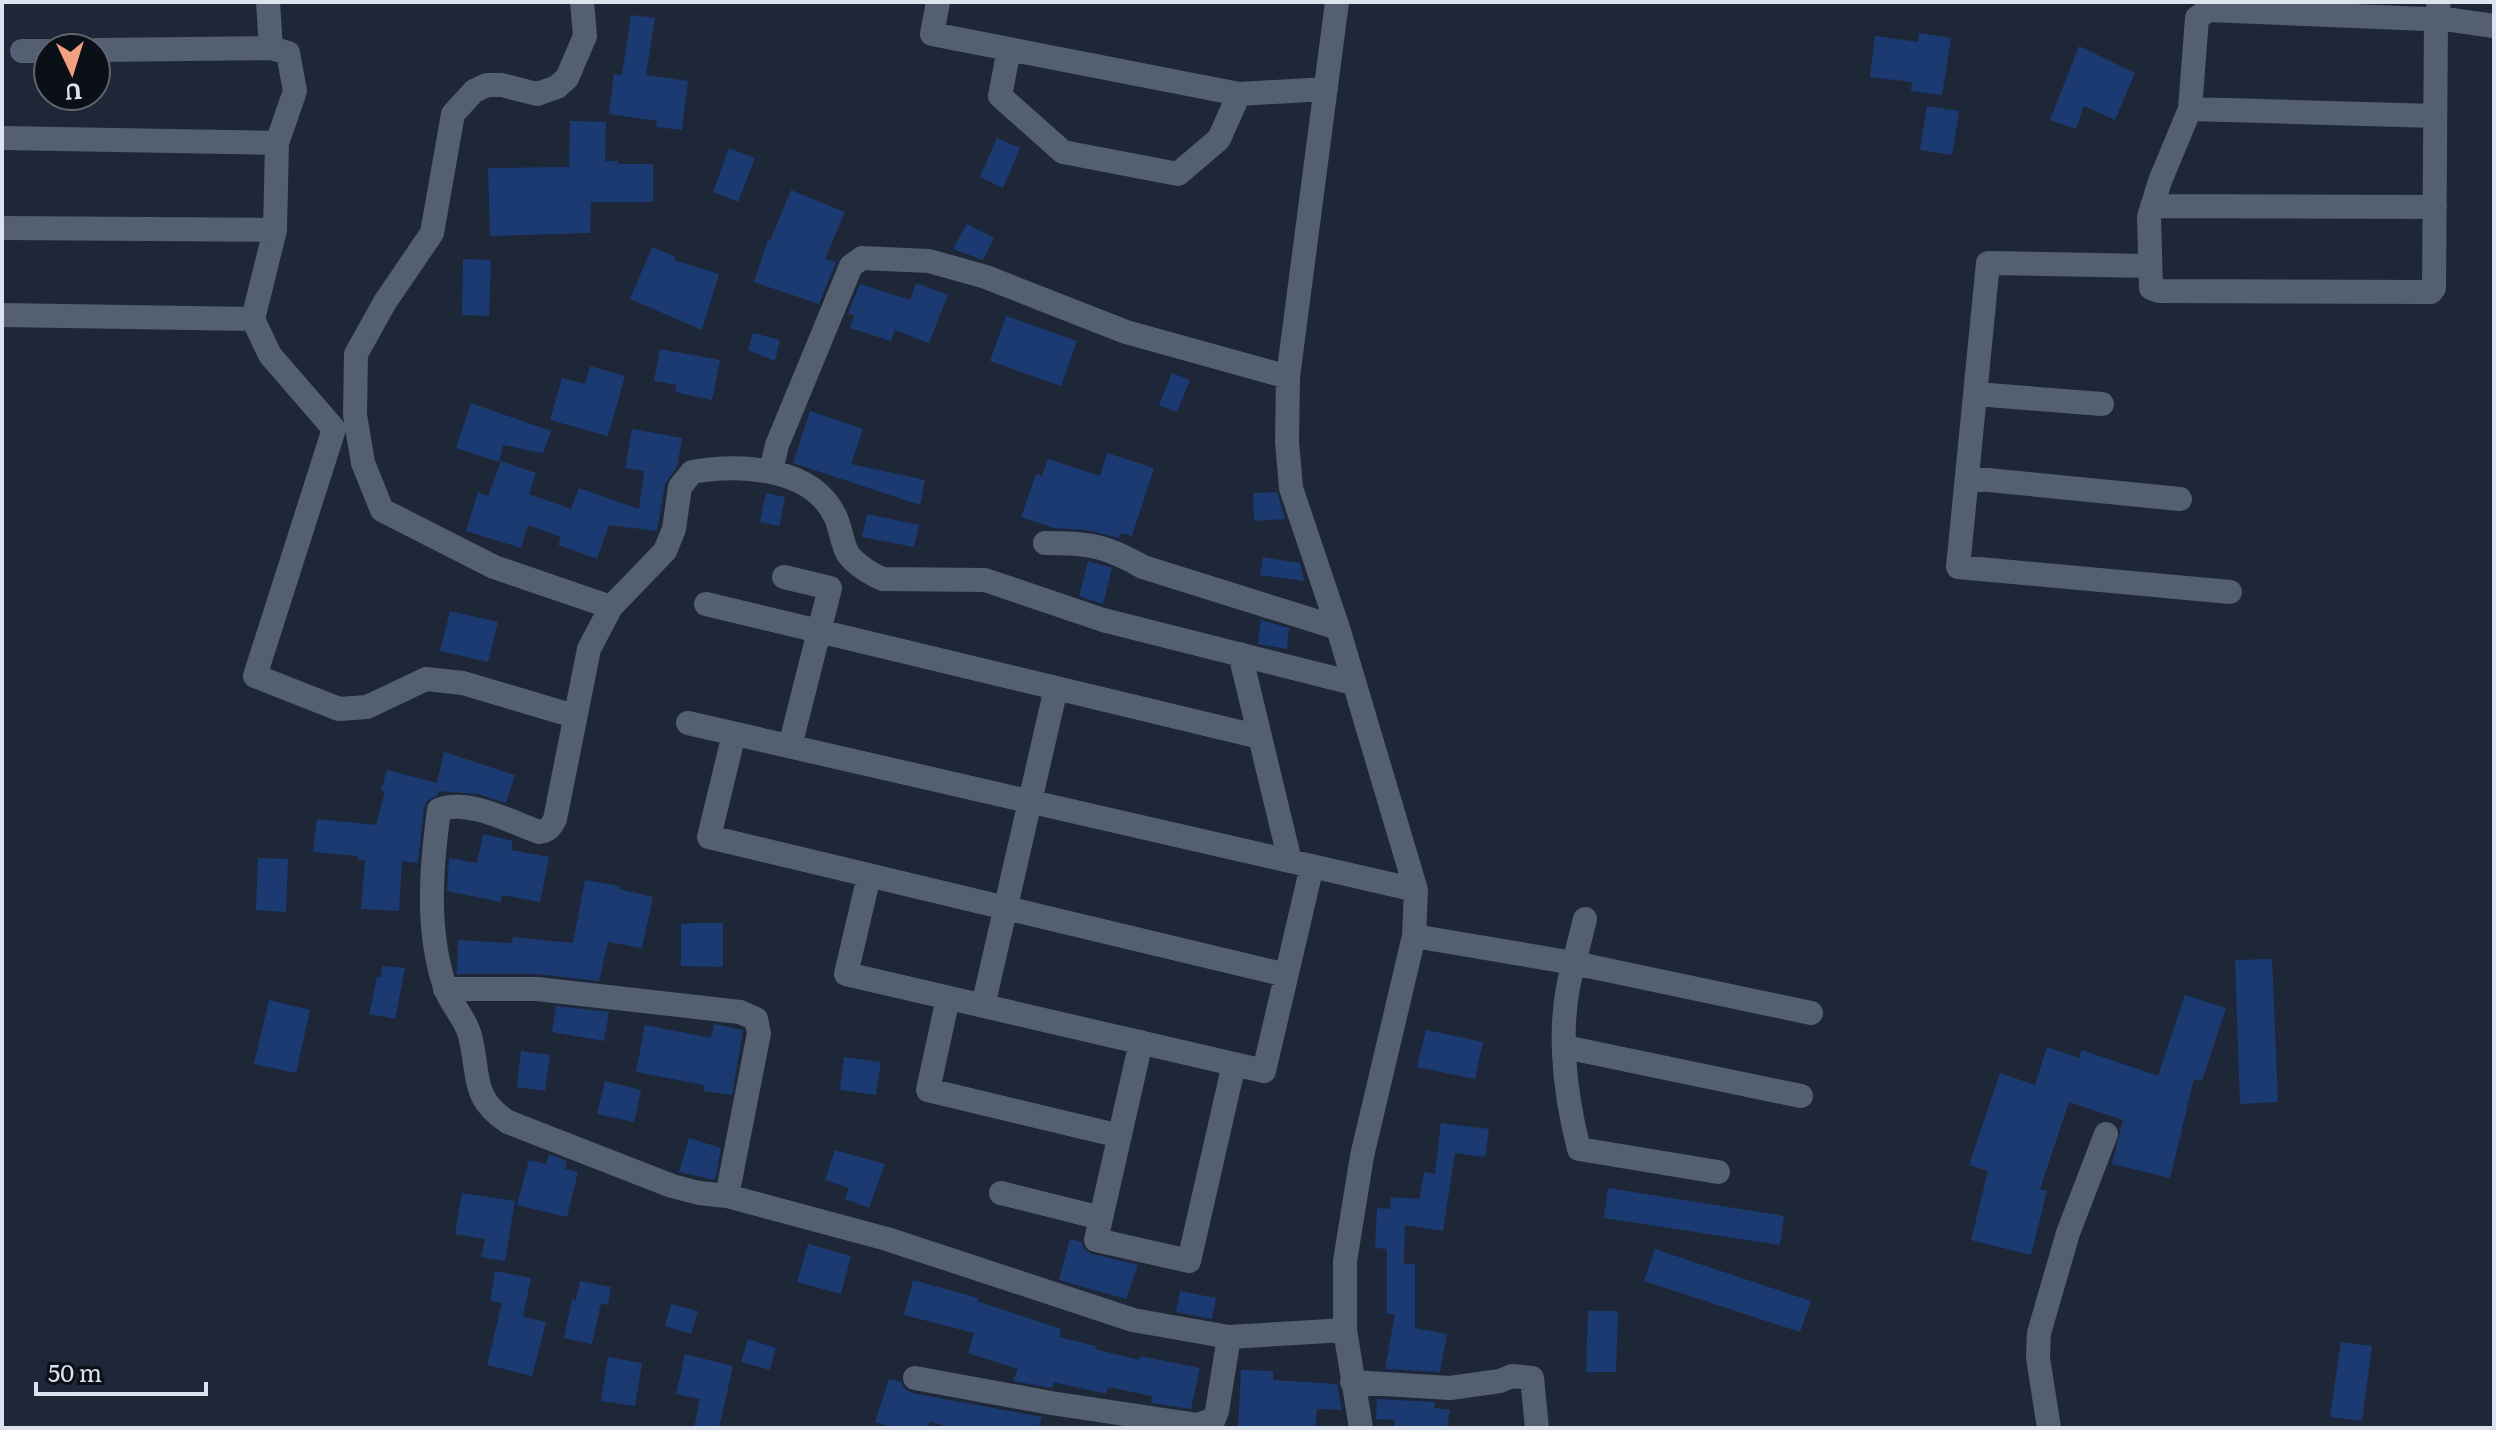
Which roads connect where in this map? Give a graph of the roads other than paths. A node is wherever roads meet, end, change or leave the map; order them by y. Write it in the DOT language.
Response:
graph roads {
  1 [pos="268,2"];
  2 [pos="582,2"];
  3 [pos="938,2"];
  4 [pos="1337,2"];
  5 [pos="2437,11"];
  6 [pos="2494,26"];
  7 [pos="271,48"];
  8 [pos="1009,49"];
  9 [pos="112,50"];
  10 [pos="22,51"];
  11 [pos="32,51"];
  12 [pos="1326,89"];
  13 [pos="1239,94"];
  14 [pos="2190,109"];
  15 [pos="2435,116"];
  16 [pos="2,138"];
  17 [pos="277,143"];
  18 [pos="2152,206"];
  19 [pos="2435,207"];
  20 [pos="2,228"];
  21 [pos="275,230"];
  22 [pos="2149,266"];
  23 [pos="2,315"];
  24 [pos="253,319"];
  25 [pos="1288,377"];
  26 [pos="1976,394"];
  27 [pos="2102,404"];
  28 [pos="771,471"];
  29 [pos="1968,478"];
  30 [pos="2180,499"];
  31 [pos="1045,543"];
  32 [pos="784,577"];
  33 [pos="2230,592"];
  34 [pos="706,604"];
  35 [pos="611,607"];
  36 [pos="1338,628"];
  37 [pos="819,631"];
  38 [pos="1240,654"];
  39 [pos="1353,683"];
  40 [pos="1056,688"];
  41 [pos="574,716"];
  42 [pos="688,723"];
  43 [pos="734,734"];
  44 [pos="1260,737"];
  45 [pos="790,746"];
  46 [pos="1030,802"];
  47 [pos="1301,864"];
  48 [pos="869,876"];
  49 [pos="1416,890"];
  50 [pos="1006,908"];
  51 [pos="1585,919"];
  52 [pos="1414,936"];
  53 [pos="1574,963"];
  54 [pos="1286,975"];
  55 [pos="445,989"];
  56 [pos="948,998"];
  57 [pos="983,1006"];
  58 [pos="1811,1013"];
  59 [pos="1141,1042"];
  60 [pos="1565,1047"];
  61 [pos="1234,1064"];
  62 [pos="1801,1096"];
  63 [pos="2106,1134"];
  64 [pos="1120,1136"];
  65 [pos="1718,1172"];
  66 [pos="1001,1193"];
  67 [pos="727,1196"];
  68 [pos="1101,1218"];
  69 [pos="1345,1330"];
  70 [pos="1229,1337"];
  71 [pos="915,1378"];
  72 [pos="1352,1382"];
  73 [pos="1361,1428"];
  74 [pos="1537,1428"];
  75 [pos="2049,1428"];
  1 -- 7 [label="street"];
  2 -- 35 [label="street"];
  3 -- 8 [label="street"];
  4 -- 12 [label="street"];
  5 -- 6 [label="street"];
  5 -- 14 [label="street"];
  5 -- 15 [label="street"];
  7 -- 9 [label="street"];
  7 -- 17 [label="street"];
  8 -- 13 [label="street"];
  8 -- 13 [label="street"];
  10 -- 11 [label="street"];
  12 -- 13 [label="street"];
  12 -- 25 [label="street"];
  14 -- 15 [label="street"];
  14 -- 18 [label="street"];
  15 -- 19 [label="street"];
  16 -- 17 [label="street"];
  17 -- 21 [label="street"];
  18 -- 19 [label="street"];
  18 -- 22 [label="street"];
  19 -- 22 [label="street"];
  20 -- 21 [label="street"];
  21 -- 24 [label="street"];
  22 -- 26 [label="street"];
  23 -- 24 [label="street"];
  24 -- 41 [label="street"];
  25 -- 28 [label="street"];
  25 -- 36 [label="street"];
  26 -- 27 [label="street"];
  26 -- 29 [label="street"];
  28 -- 35 [label="street"];
  28 -- 38 [label="street"];
  29 -- 30 [label="street"];
  29 -- 33 [label="street"];
  31 -- 36 [label="street"];
  32 -- 37 [label="street"];
  34 -- 37 [label="street"];
  35 -- 41 [label="street"];
  36 -- 39 [label="street"];
  37 -- 40 [label="street"];
  37 -- 45 [label="street"];
  38 -- 39 [label="street"];
  38 -- 44 [label="street"];
  39 -- 49 [label="street"];
  40 -- 44 [label="street"];
  40 -- 46 [label="street"];
  41 -- 55 [label="street"];
  42 -- 43 [label="street"];
  43 -- 45 [label="street"];
  43 -- 48 [label="street"];
  44 -- 47 [label="street"];
  45 -- 46 [label="street"];
  46 -- 47 [label="street"];
  46 -- 50 [label="street"];
  47 -- 49 [label="street"];
  47 -- 54 [label="street"];
  48 -- 50 [label="street"];
  48 -- 56 [label="street"];
  49 -- 52 [label="street"];
  50 -- 54 [label="street"];
  50 -- 57 [label="street"];
  51 -- 53 [label="street"];
  52 -- 53 [label="street"];
  52 -- 69 [label="street"];
  53 -- 58 [label="street"];
  53 -- 60 [label="street"];
  54 -- 61 [label="street"];
  55 -- 67 [label="street"];
  55 -- 67 [label="street"];
  56 -- 57 [label="street"];
  56 -- 64 [label="street"];
  57 -- 59 [label="street"];
  59 -- 61 [label="street"];
  59 -- 64 [label="street"];
  60 -- 62 [label="street"];
  60 -- 65 [label="street"];
  61 -- 68 [label="street"];
  63 -- 75 [label="street"];
  64 -- 68 [label="street"];
  66 -- 68 [label="street"];
  67 -- 70 [label="street"];
  69 -- 70 [label="street"];
  69 -- 72 [label="street"];
  70 -- 71 [label="street"];
  72 -- 73 [label="street"];
  72 -- 74 [label="street"];
}
